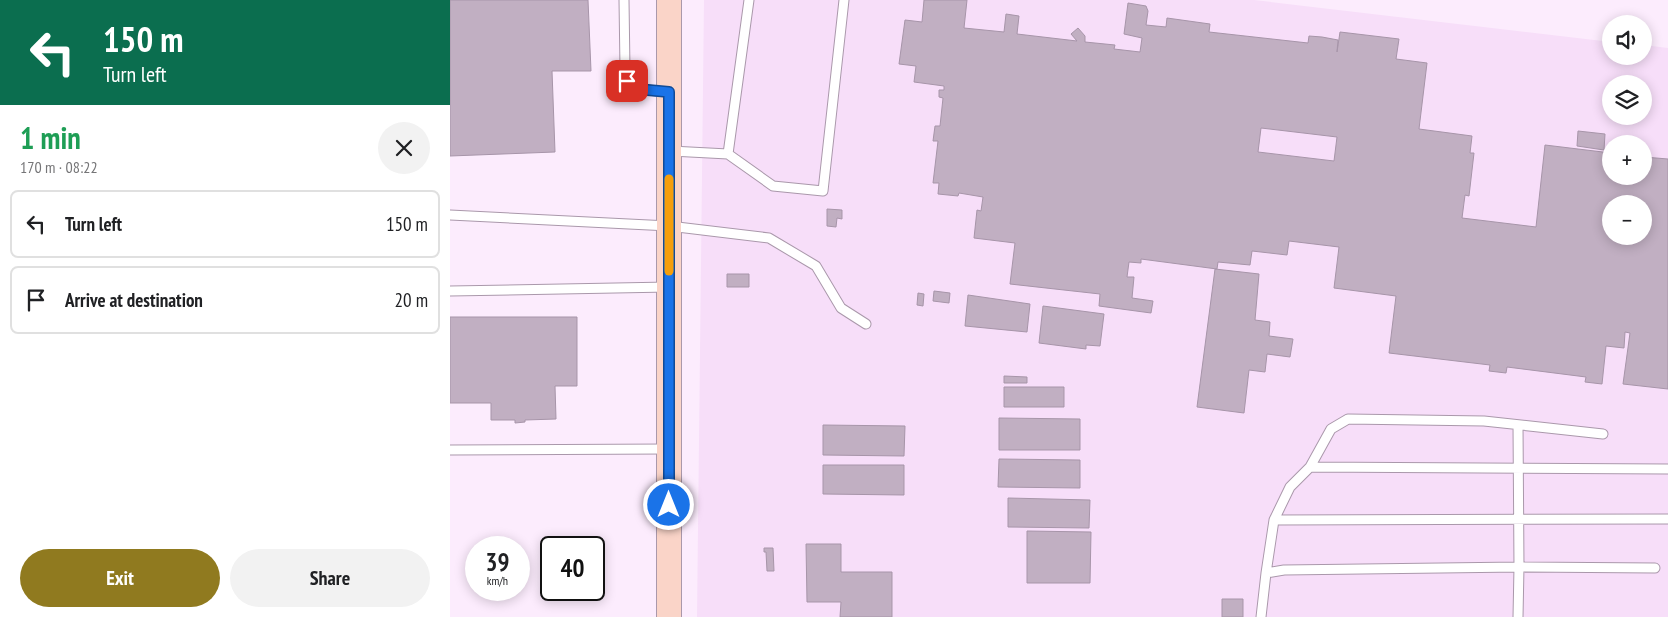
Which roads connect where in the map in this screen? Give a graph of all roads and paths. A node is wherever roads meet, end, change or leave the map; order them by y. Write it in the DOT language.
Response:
graph roads {
  1 [pos="624,0"];
  2 [pos="669,0"];
  3 [pos="749,0"];
  4 [pos="844,0"];
  5 [pos="669,92"];
  6 [pos="669,151"];
  7 [pos="728,154"];
  8 [pos="450,215"];
  9 [pos="669,226"];
  10 [pos="669,287"];
  11 [pos="450,291"];
  12 [pos="866,324"];
  13 [pos="1518,425"];
  14 [pos="1603,434"];
  15 [pos="669,449"];
  16 [pos="450,450"];
  17 [pos="1310,467"];
  18 [pos="1519,468"];
  19 [pos="1668,469"];
  20 [pos="1274,520"];
  21 [pos="1519,520"];
  22 [pos="1668,520"];
  23 [pos="1519,567"];
  24 [pos="1655,568"];
  25 [pos="1266,573"];
  26 [pos="669,617"];
  27 [pos="1261,617"];
  28 [pos="1518,617"];
  1 -- 5 [label="lane"];
  2 -- 5 [label="street"];
  3 -- 7 [label="lane"];
  4 -- 7 [label="lane"];
  5 -- 6 [label="street"];
  6 -- 7 [label="lane"];
  6 -- 9 [label="street"];
  8 -- 9 [label="lane"];
  9 -- 10 [label="street"];
  9 -- 12 [label="lane"];
  10 -- 11 [label="lane"];
  10 -- 15 [label="street"];
  13 -- 14 [label="lane"];
  13 -- 17 [label="lane"];
  13 -- 18 [label="lane"];
  15 -- 16 [label="lane"];
  15 -- 26 [label="street"];
  17 -- 18 [label="lane"];
  17 -- 20 [label="lane"];
  18 -- 19 [label="lane"];
  18 -- 21 [label="lane"];
  20 -- 21 [label="lane"];
  20 -- 25 [label="lane"];
  21 -- 22 [label="lane"];
  21 -- 23 [label="lane"];
  23 -- 24 [label="lane"];
  23 -- 25 [label="lane"];
  23 -- 28 [label="lane"];
  25 -- 27 [label="lane"];
}
